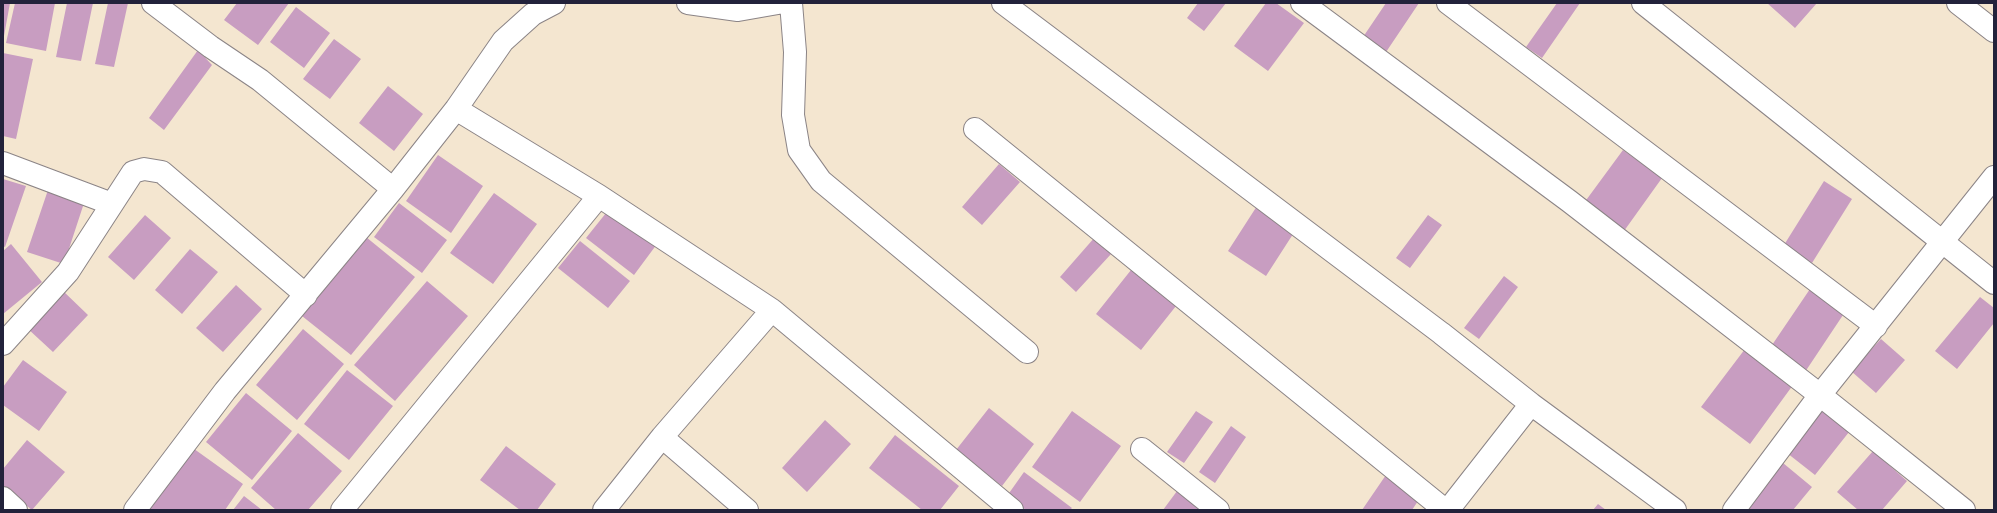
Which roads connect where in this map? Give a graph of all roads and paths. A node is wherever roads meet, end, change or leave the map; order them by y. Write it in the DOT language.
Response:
graph roads {
  1 [pos="153,3"];
  2 [pos="554,3"];
  3 [pos="688,3"];
  4 [pos="778,3"];
  5 [pos="791,3"];
  6 [pos="1004,3"];
  7 [pos="1302,3"];
  8 [pos="1448,3"];
  9 [pos="1958,3"];
  10 [pos="1649,5"];
  11 [pos="1994,30"];
  12 [pos="456,109"];
  13 [pos="975,129"];
  14 [pos="3,163"];
  15 [pos="1994,178"];
  16 [pos="393,189"];
  17 [pos="599,196"];
  18 [pos="112,204"];
  19 [pos="1944,242"];
  20 [pos="1994,283"];
  21 [pos="306,295"];
  22 [pos="772,310"];
  23 [pos="1876,326"];
  24 [pos="3,344"];
  25 [pos="1027,352"];
  26 [pos="1820,395"];
  27 [pos="1531,404"];
  28 [pos="662,436"];
  29 [pos="1142,448"];
  30 [pos="3,498"];
  31 [pos="16,510"];
  32 [pos="135,510"];
  33 [pos="342,510"];
  34 [pos="604,510"];
  35 [pos="747,510"];
  36 [pos="1012,510"];
  37 [pos="1218,510"];
  38 [pos="1447,510"];
  39 [pos="1675,510"];
  40 [pos="1734,510"];
  41 [pos="1964,510"];
  1 -- 16 [label="street"];
  2 -- 12 [label="street"];
  3 -- 4 [label="street"];
  5 -- 25 [label="street"];
  6 -- 27 [label="street"];
  7 -- 26 [label="street"];
  8 -- 23 [label="street"];
  9 -- 11 [label="street"];
  10 -- 19 [label="street"];
  12 -- 16 [label="street"];
  12 -- 17 [label="street"];
  13 -- 38 [label="street"];
  14 -- 18 [label="street"];
  15 -- 19 [label="street"];
  16 -- 21 [label="street"];
  17 -- 22 [label="street"];
  17 -- 33 [label="street"];
  18 -- 21 [label="street"];
  18 -- 24 [label="street"];
  19 -- 20 [label="street"];
  19 -- 23 [label="street"];
  21 -- 32 [label="street"];
  22 -- 28 [label="street"];
  22 -- 36 [label="street"];
  23 -- 26 [label="street"];
  26 -- 40 [label="street"];
  26 -- 41 [label="street"];
  27 -- 38 [label="street"];
  27 -- 39 [label="street"];
  28 -- 34 [label="street"];
  28 -- 35 [label="street"];
  29 -- 37 [label="street"];
  30 -- 31 [label="street"];
}
